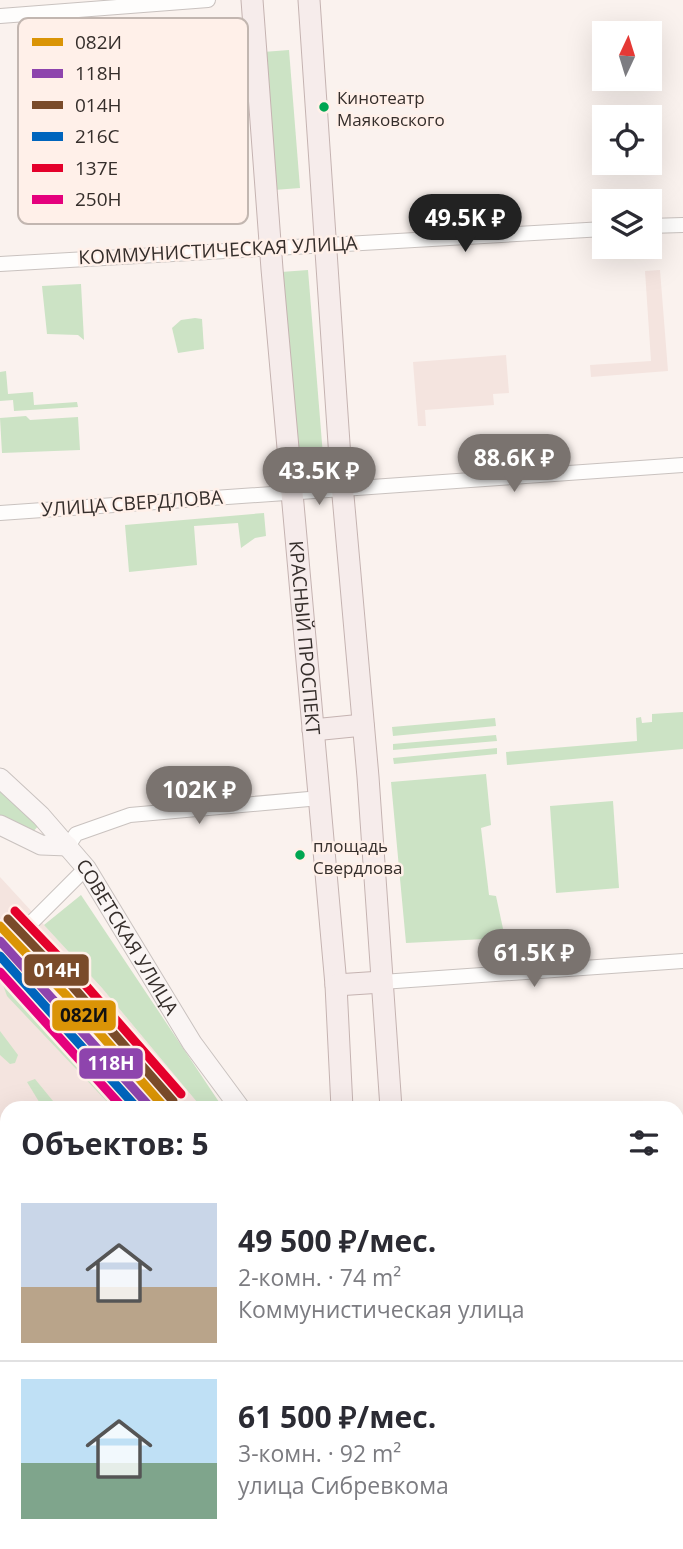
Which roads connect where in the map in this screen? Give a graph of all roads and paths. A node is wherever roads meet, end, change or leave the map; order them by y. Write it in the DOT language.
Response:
graph roads {
  1 [pos="208,0"];
  2 [pos="252,0"];
  3 [pos="309,0"];
  4 [pos="0,16"];
  5 [pos="683,225"];
  6 [pos="662,226"];
  7 [pos="592,230"];
  8 [pos="325,243"];
  9 [pos="270,247"];
  10 [pos="0,264"];
  11 [pos="683,466"];
  12 [pos="342,488"];
  13 [pos="294,491"];
  14 [pos="0,513"];
  15 [pos="363,725"];
  16 [pos="313,730"];
  17 [pos="0,778"];
  18 [pos="320,798"];
  19 [pos="0,825"];
  20 [pos="68,846"];
  21 [pos="86,868"];
  22 [pos="0,954"];
  23 [pos="683,961"];
  24 [pos="382,982"];
  25 [pos="337,985"];
  26 [pos="235,1101"];
  27 [pos="342,1101"];
  28 [pos="390,1101"];
  1 -- 4 [label="street"];
  2 -- 9 [label="main road, КРАСНЫЙ ПРОСПЕКТ"];
  3 -- 8 [label="main road"];
  5 -- 6 [label="street"];
  7 -- 8 [label="street, КОММУНИСТИЧЕСКАЯ УЛИЦА"];
  8 -- 9 [label="street, КОММУНИСТИЧЕСКАЯ УЛИЦА"];
  8 -- 12 [label="main road"];
  9 -- 10 [label="street, КОММУНИСТИЧЕСКАЯ УЛИЦА"];
  9 -- 13 [label="main road, КРАСНЫЙ ПРОСПЕКТ"];
  11 -- 12 [label="street, УЛИЦА СВЕРДЛОВА"];
  12 -- 13 [label="street, УЛИЦА СВЕРДЛОВА"];
  12 -- 15 [label="main road"];
  13 -- 14 [label="street, УЛИЦА СВЕРДЛОВА"];
  13 -- 16 [label="main road, КРАСНЫЙ ПРОСПЕКТ"];
  15 -- 16 [label="main road"];
  15 -- 24 [label="main road"];
  16 -- 18 [label="main road, КРАСНЫЙ ПРОСПЕКТ"];
  17 -- 20 [label="street, СОВЕТСКАЯ УЛИЦА"];
  18 -- 20 [label="street"];
  18 -- 25 [label="main road, КРАСНЫЙ ПРОСПЕКТ"];
  19 -- 20 [label="street"];
  20 -- 21 [label="street, СОВЕТСКАЯ УЛИЦА"];
  21 -- 22 [label="street"];
  21 -- 26 [label="street, СОВЕТСКАЯ УЛИЦА"];
  23 -- 24 [label="street"];
  24 -- 25 [label="main road"];
  24 -- 28 [label="main road"];
  25 -- 27 [label="main road, КРАСНЫЙ ПРОСПЕКТ"];
}
